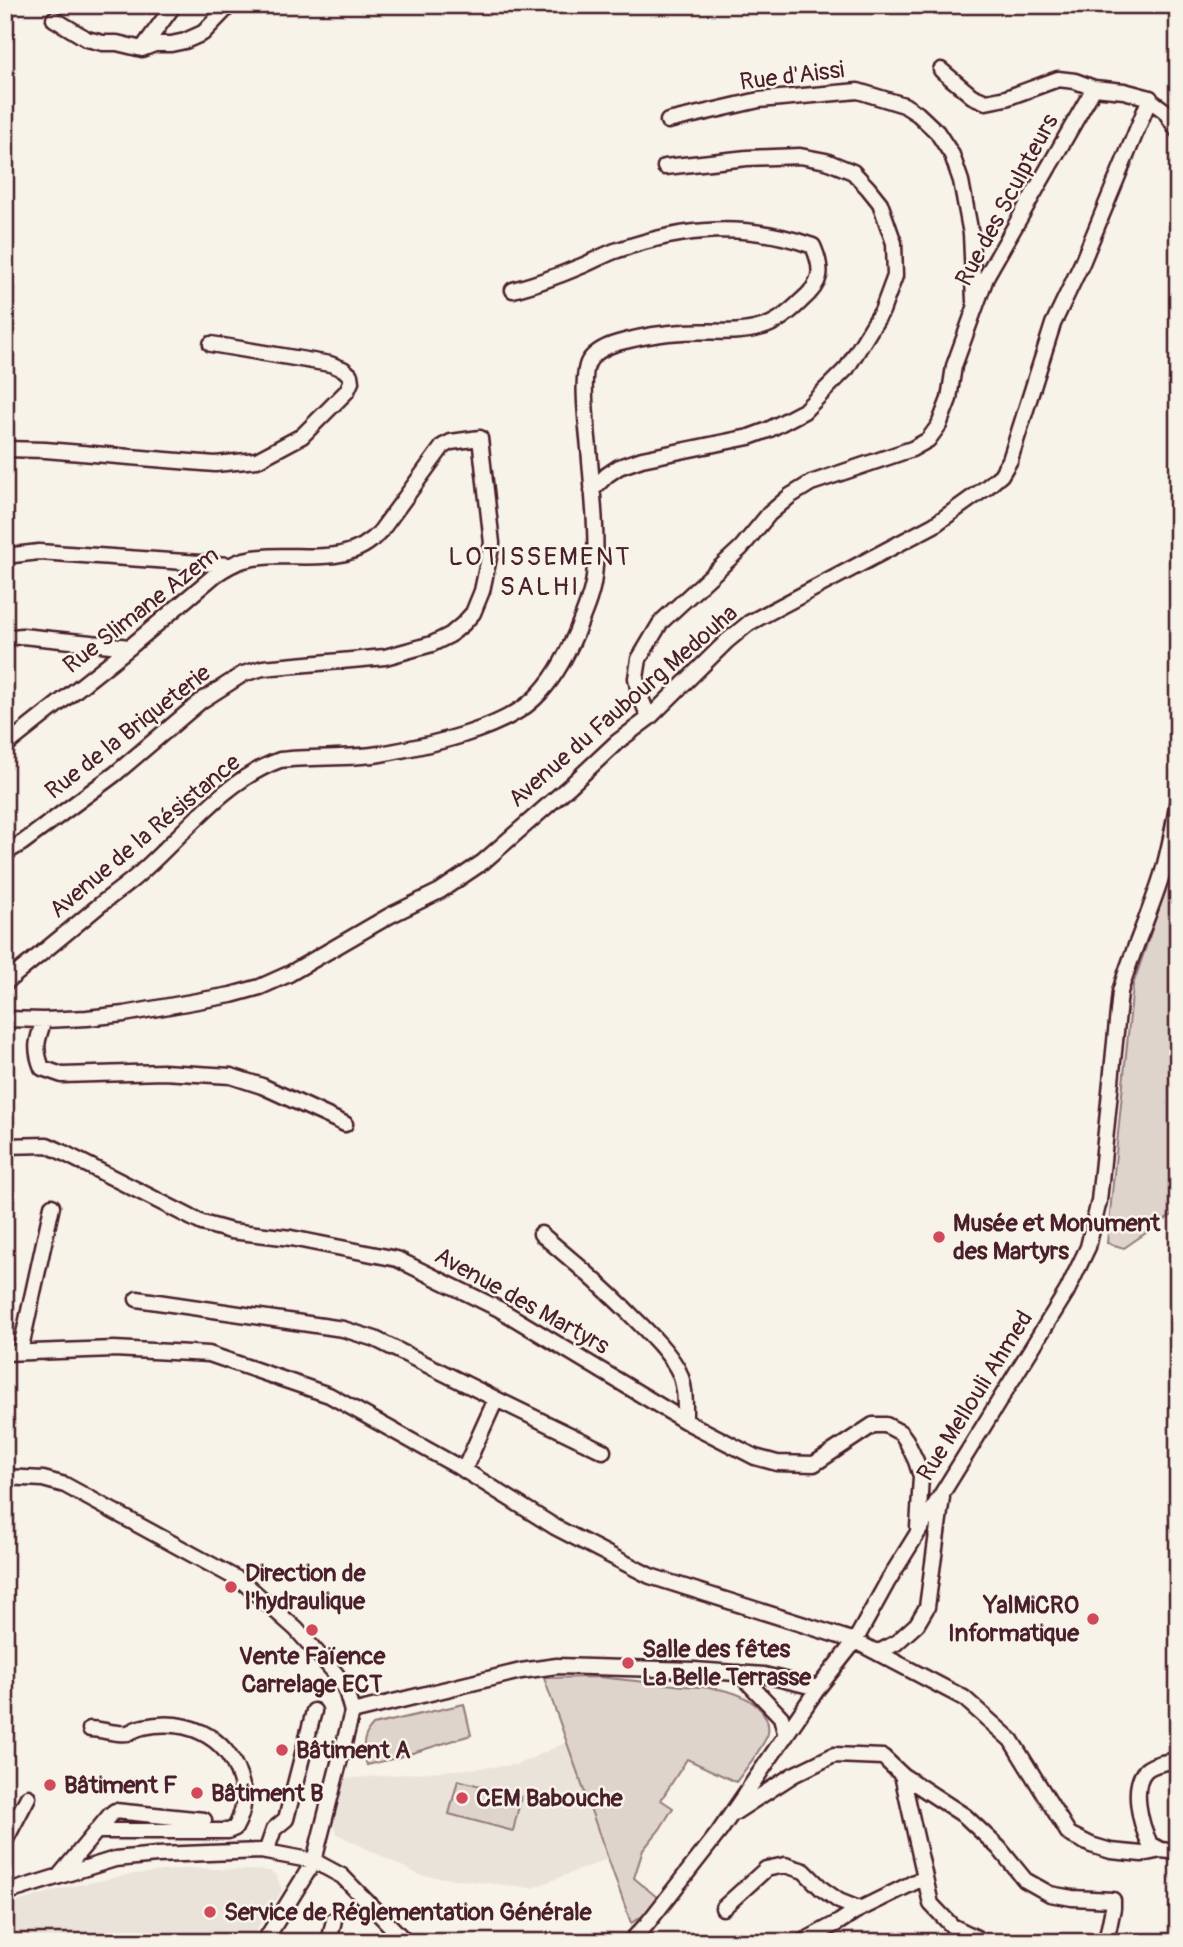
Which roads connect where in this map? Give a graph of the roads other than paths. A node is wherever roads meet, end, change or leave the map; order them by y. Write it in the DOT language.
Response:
graph roads {
  1 [pos="174,5"];
  2 [pos="230,5"];
  3 [pos="54,19"];
  4 [pos="142,49"];
  5 [pos="941,70"];
  6 [pos="1094,88"];
  7 [pos="1150,98"];
  8 [pos="668,121"];
  9 [pos="1178,131"];
  10 [pos="665,167"];
  11 [pos="513,290"];
  12 [pos="974,309"];
  13 [pos="211,344"];
  14 [pos="480,438"];
  15 [pos="5,449"];
  16 [pos="592,490"];
  17 [pos="5,556"];
  18 [pos="229,565"];
  19 [pos="5,638"];
  20 [pos="130,647"];
  21 [pos="649,718"];
  22 [pos="5,746"];
  23 [pos="1178,797"];
  24 [pos="5,853"];
  25 [pos="5,983"];
  26 [pos="5,1019"];
  27 [pos="44,1020"];
  28 [pos="345,1124"];
  29 [pos="5,1146"];
  30 [pos="52,1206"];
  31 [pos="541,1234"];
  32 [pos="136,1299"];
  33 [pos="20,1352"];
  34 [pos="5,1353"];
  35 [pos="496,1399"];
  36 [pos="685,1422"];
  37 [pos="603,1451"];
  38 [pos="464,1470"];
  39 [pos="5,1476"];
  40 [pos="943,1492"];
  41 [pos="918,1532"];
  42 [pos="855,1641"];
  43 [pos="874,1651"];
  44 [pos="739,1673"];
  45 [pos="818,1688"];
  46 [pos="314,1711"];
  47 [pos="352,1712"];
  48 [pos="90,1729"];
  49 [pos="786,1735"];
  50 [pos="1178,1760"];
  51 [pos="902,1774"];
  52 [pos="28,1797"];
  53 [pos="729,1816"];
  54 [pos="204,1820"];
  55 [pos="96,1831"];
  56 [pos="5,1841"];
  57 [pos="1161,1850"];
  58 [pos="266,1852"];
  59 [pos="1178,1852"];
  60 [pos="314,1861"];
  61 [pos="58,1876"];
  62 [pos="925,1877"];
  63 [pos="5,1893"];
  64 [pos="723,1908"];
  65 [pos="859,1909"];
  66 [pos="334,1920"];
  67 [pos="979,1939"];
  68 [pos="264,1942"];
  69 [pos="329,1942"];
  70 [pos="406,1942"];
  71 [pos="630,1942"];
  72 [pos="802,1942"];
  73 [pos="1107,1942"];
  1 -- 4 [label="street"];
  2 -- 4 [label="street"];
  3 -- 4 [label="street"];
  5 -- 6 [label="street"];
  6 -- 7 [label="street"];
  6 -- 12 [label="street, Rue des Sculpteurs"];
  7 -- 9 [label="street"];
  7 -- 21 [label="street, Avenue du Faubourg Medouha"];
  8 -- 12 [label="street, Rue d'Aissi"];
  10 -- 16 [label="street"];
  11 -- 16 [label="street, Avenue de la Résistance"];
  12 -- 21 [label="street, Rue des Sculpteurs"];
  13 -- 15 [label="street"];
  14 -- 18 [label="street, Rue Slimane Azem"];
  14 -- 24 [label="street, Rue de la Briqueterie"];
  16 -- 25 [label="street, Avenue de la Résistance"];
  17 -- 18 [label="street"];
  18 -- 20 [label="street, Rue Slimane Azem"];
  19 -- 20 [label="street"];
  20 -- 22 [label="street, Rue Slimane Azem"];
  21 -- 27 [label="street, Avenue du Faubourg Medouha"];
  23 -- 40 [label="street, Rue Mellouli Ahmed"];
  26 -- 27 [label="street, Avenue du Faubourg Medouha"];
  27 -- 28 [label="street"];
  29 -- 36 [label="street, Avenue des Martyrs"];
  30 -- 33 [label="street"];
  31 -- 36 [label="street"];
  32 -- 35 [label="street"];
  33 -- 34 [label="street"];
  33 -- 38 [label="street"];
  35 -- 37 [label="street"];
  35 -- 38 [label="street"];
  36 -- 41 [label="street, Avenue des Martyrs"];
  38 -- 42 [label="street"];
  39 -- 47 [label="street"];
  40 -- 41 [label="street, Rue Mellouli Ahmed"];
  40 -- 43 [label="street"];
  41 -- 42 [label="street, Rue Mellouli Ahmed"];
  42 -- 43 [label="street"];
  42 -- 45 [label="street, Rue Mellouli Ahmed"];
  43 -- 57 [label="street"];
  44 -- 45 [label="street"];
  44 -- 47 [label="street"];
  44 -- 49 [label="street"];
  45 -- 49 [label="street, Rue Mellouli Ahmed"];
  46 -- 58 [label="street"];
  47 -- 60 [label="street"];
  48 -- 55 [label="street"];
  49 -- 53 [label="street, Rue Mellouli Ahmed"];
  50 -- 57 [label="street"];
  51 -- 53 [label="street"];
  51 -- 62 [label="street"];
  51 -- 73 [label="street"];
  52 -- 56 [label="street"];
  53 -- 71 [label="street, Rue Mellouli Ahmed"];
  54 -- 55 [label="street"];
  55 -- 61 [label="street"];
  57 -- 59 [label="street"];
  58 -- 60 [label="street"];
  58 -- 61 [label="street"];
  60 -- 68 [label="street"];
  60 -- 70 [label="street"];
  61 -- 63 [label="street"];
  62 -- 65 [label="street"];
  62 -- 67 [label="street"];
  64 -- 65 [label="street"];
  65 -- 72 [label="street"];
  66 -- 69 [label="street"];
}
